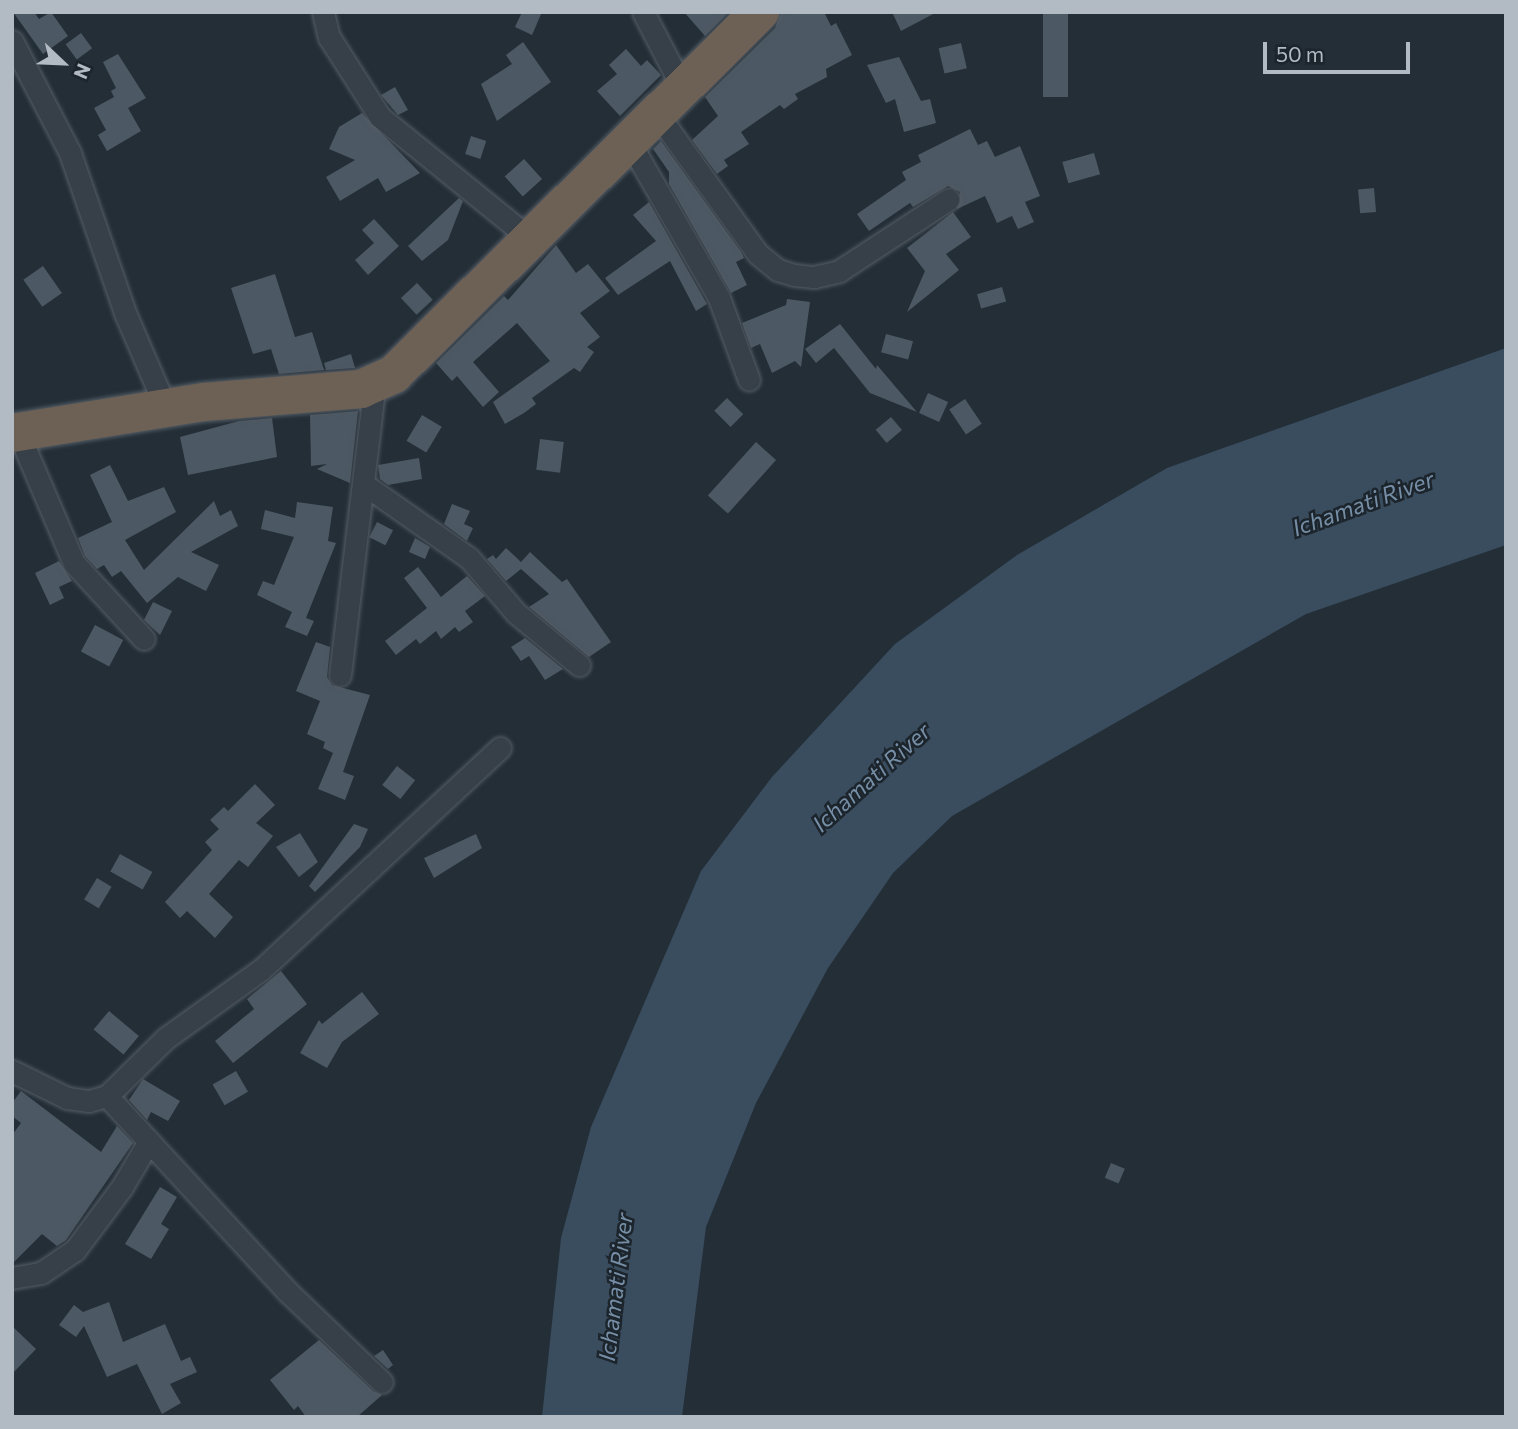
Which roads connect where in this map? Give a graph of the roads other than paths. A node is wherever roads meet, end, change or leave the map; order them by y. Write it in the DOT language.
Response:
graph roads {
  1 [pos="323,12"];
  2 [pos="643,12"];
  3 [pos="760,12"];
  4 [pos="12,41"];
  5 [pos="671,102"];
  6 [pos="630,143"];
  7 [pos="949,199"];
  8 [pos="533,241"];
  9 [pos="749,380"];
  10 [pos="375,383"];
  11 [pos="166,408"];
  12 [pos="15,432"];
  13 [pos="365,485"];
  14 [pos="144,639"];
  15 [pos="579,665"];
  16 [pos="340,675"];
  17 [pos="500,748"];
  18 [pos="12,1071"];
  19 [pos="107,1096"];
  20 [pos="149,1141"];
  21 [pos="13,1278"];
  22 [pos="382,1382"];
  1 -- 8 [label="street"];
  2 -- 5 [label="street"];
  3 -- 5 [label="highway"];
  4 -- 11 [label="street"];
  5 -- 6 [label="highway"];
  5 -- 7 [label="street"];
  6 -- 8 [label="highway"];
  6 -- 9 [label="street"];
  8 -- 10 [label="highway"];
  10 -- 11 [label="highway"];
  10 -- 13 [label="street"];
  11 -- 12 [label="highway"];
  12 -- 14 [label="street"];
  13 -- 15 [label="street"];
  13 -- 16 [label="street"];
  17 -- 19 [label="street"];
  18 -- 19 [label="street"];
  19 -- 20 [label="street"];
  20 -- 21 [label="street"];
  20 -- 22 [label="street"];
}
